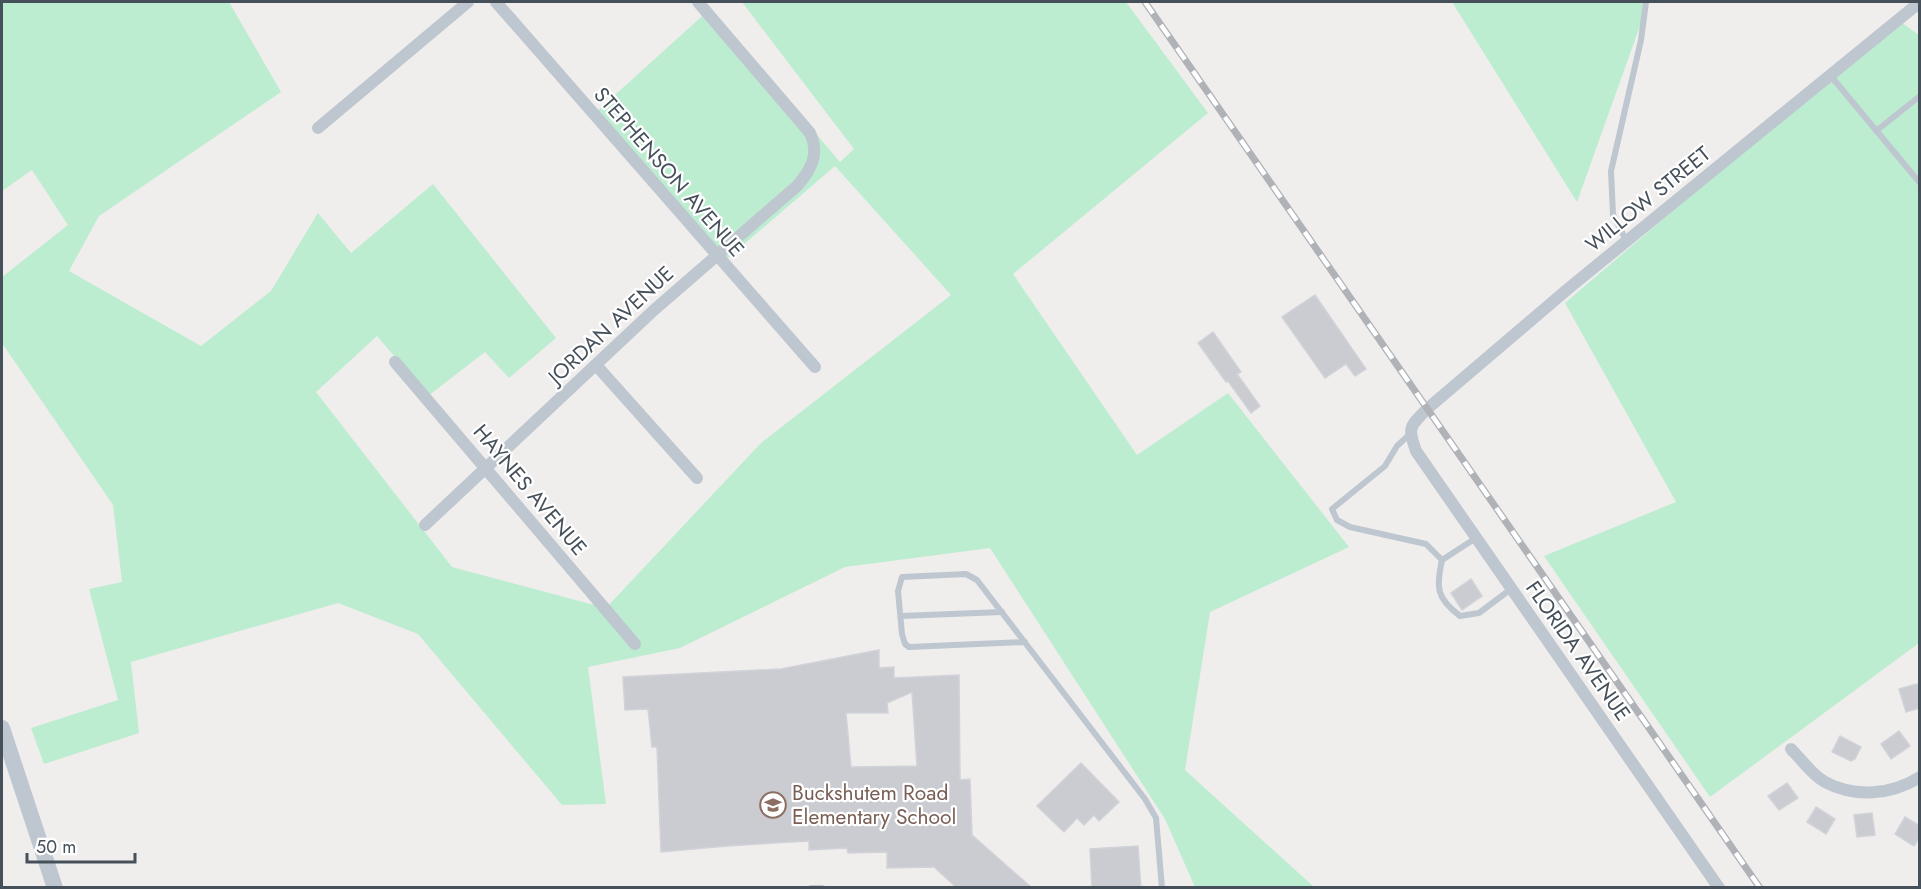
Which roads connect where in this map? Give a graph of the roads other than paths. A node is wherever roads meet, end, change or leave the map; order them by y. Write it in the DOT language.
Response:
graph roads {
  1 [pos="468,2"];
  2 [pos="496,2"];
  3 [pos="698,2"];
  4 [pos="1646,2"];
  5 [pos="1920,2"];
  6 [pos="1830,75"];
  7 [pos="1920,96"];
  8 [pos="318,128"];
  9 [pos="1876,131"];
  10 [pos="1920,183"];
  11 [pos="1627,241"];
  12 [pos="716,256"];
  13 [pos="395,362"];
  14 [pos="596,365"];
  15 [pos="814,367"];
  16 [pos="1410,434"];
  17 [pos="486,468"];
  18 [pos="697,478"];
  19 [pos="425,525"];
  20 [pos="1476,537"];
  21 [pos="1442,560"];
  22 [pos="1511,589"];
  23 [pos="1002,612"];
  24 [pos="901,616"];
  25 [pos="1025,642"];
  26 [pos="635,644"];
  27 [pos="2,728"];
  28 [pos="1791,749"];
  29 [pos="1920,777"];
  30 [pos="55,888"];
  31 [pos="811,888"];
  32 [pos="822,888"];
  33 [pos="1162,888"];
  34 [pos="1719,888"];
  1 -- 8 [label="street"];
  2 -- 12 [label="street, STEPHENSON AVENUE"];
  3 -- 12 [label="street, JORDAN AVENUE"];
  4 -- 11 [label="lane"];
  5 -- 6 [label="street, WILLOW STREET"];
  6 -- 9 [label="lane"];
  6 -- 11 [label="street, WILLOW STREET"];
  7 -- 9 [label="lane"];
  9 -- 10 [label="lane"];
  11 -- 16 [label="street, WILLOW STREET"];
  12 -- 14 [label="street, JORDAN AVENUE"];
  12 -- 15 [label="street, STEPHENSON AVENUE"];
  13 -- 17 [label="street, HAYNES AVENUE"];
  14 -- 17 [label="street, JORDAN AVENUE"];
  14 -- 18 [label="street"];
  16 -- 20 [label="street, FLORIDA AVENUE"];
  16 -- 21 [label="lane"];
  17 -- 19 [label="street, JORDAN AVENUE"];
  17 -- 26 [label="street, HAYNES AVENUE"];
  20 -- 21 [label="lane"];
  20 -- 22 [label="street, FLORIDA AVENUE"];
  21 -- 22 [label="lane"];
  22 -- 34 [label="street, FLORIDA AVENUE"];
  23 -- 24 [label="lane"];
  23 -- 24 [label="lane"];
  23 -- 25 [label="lane"];
  24 -- 25 [label="lane"];
  25 -- 33 [label="lane"];
  27 -- 30 [label="street"];
  28 -- 29 [label="street"];
  31 -- 32 [label="lane"];
}
